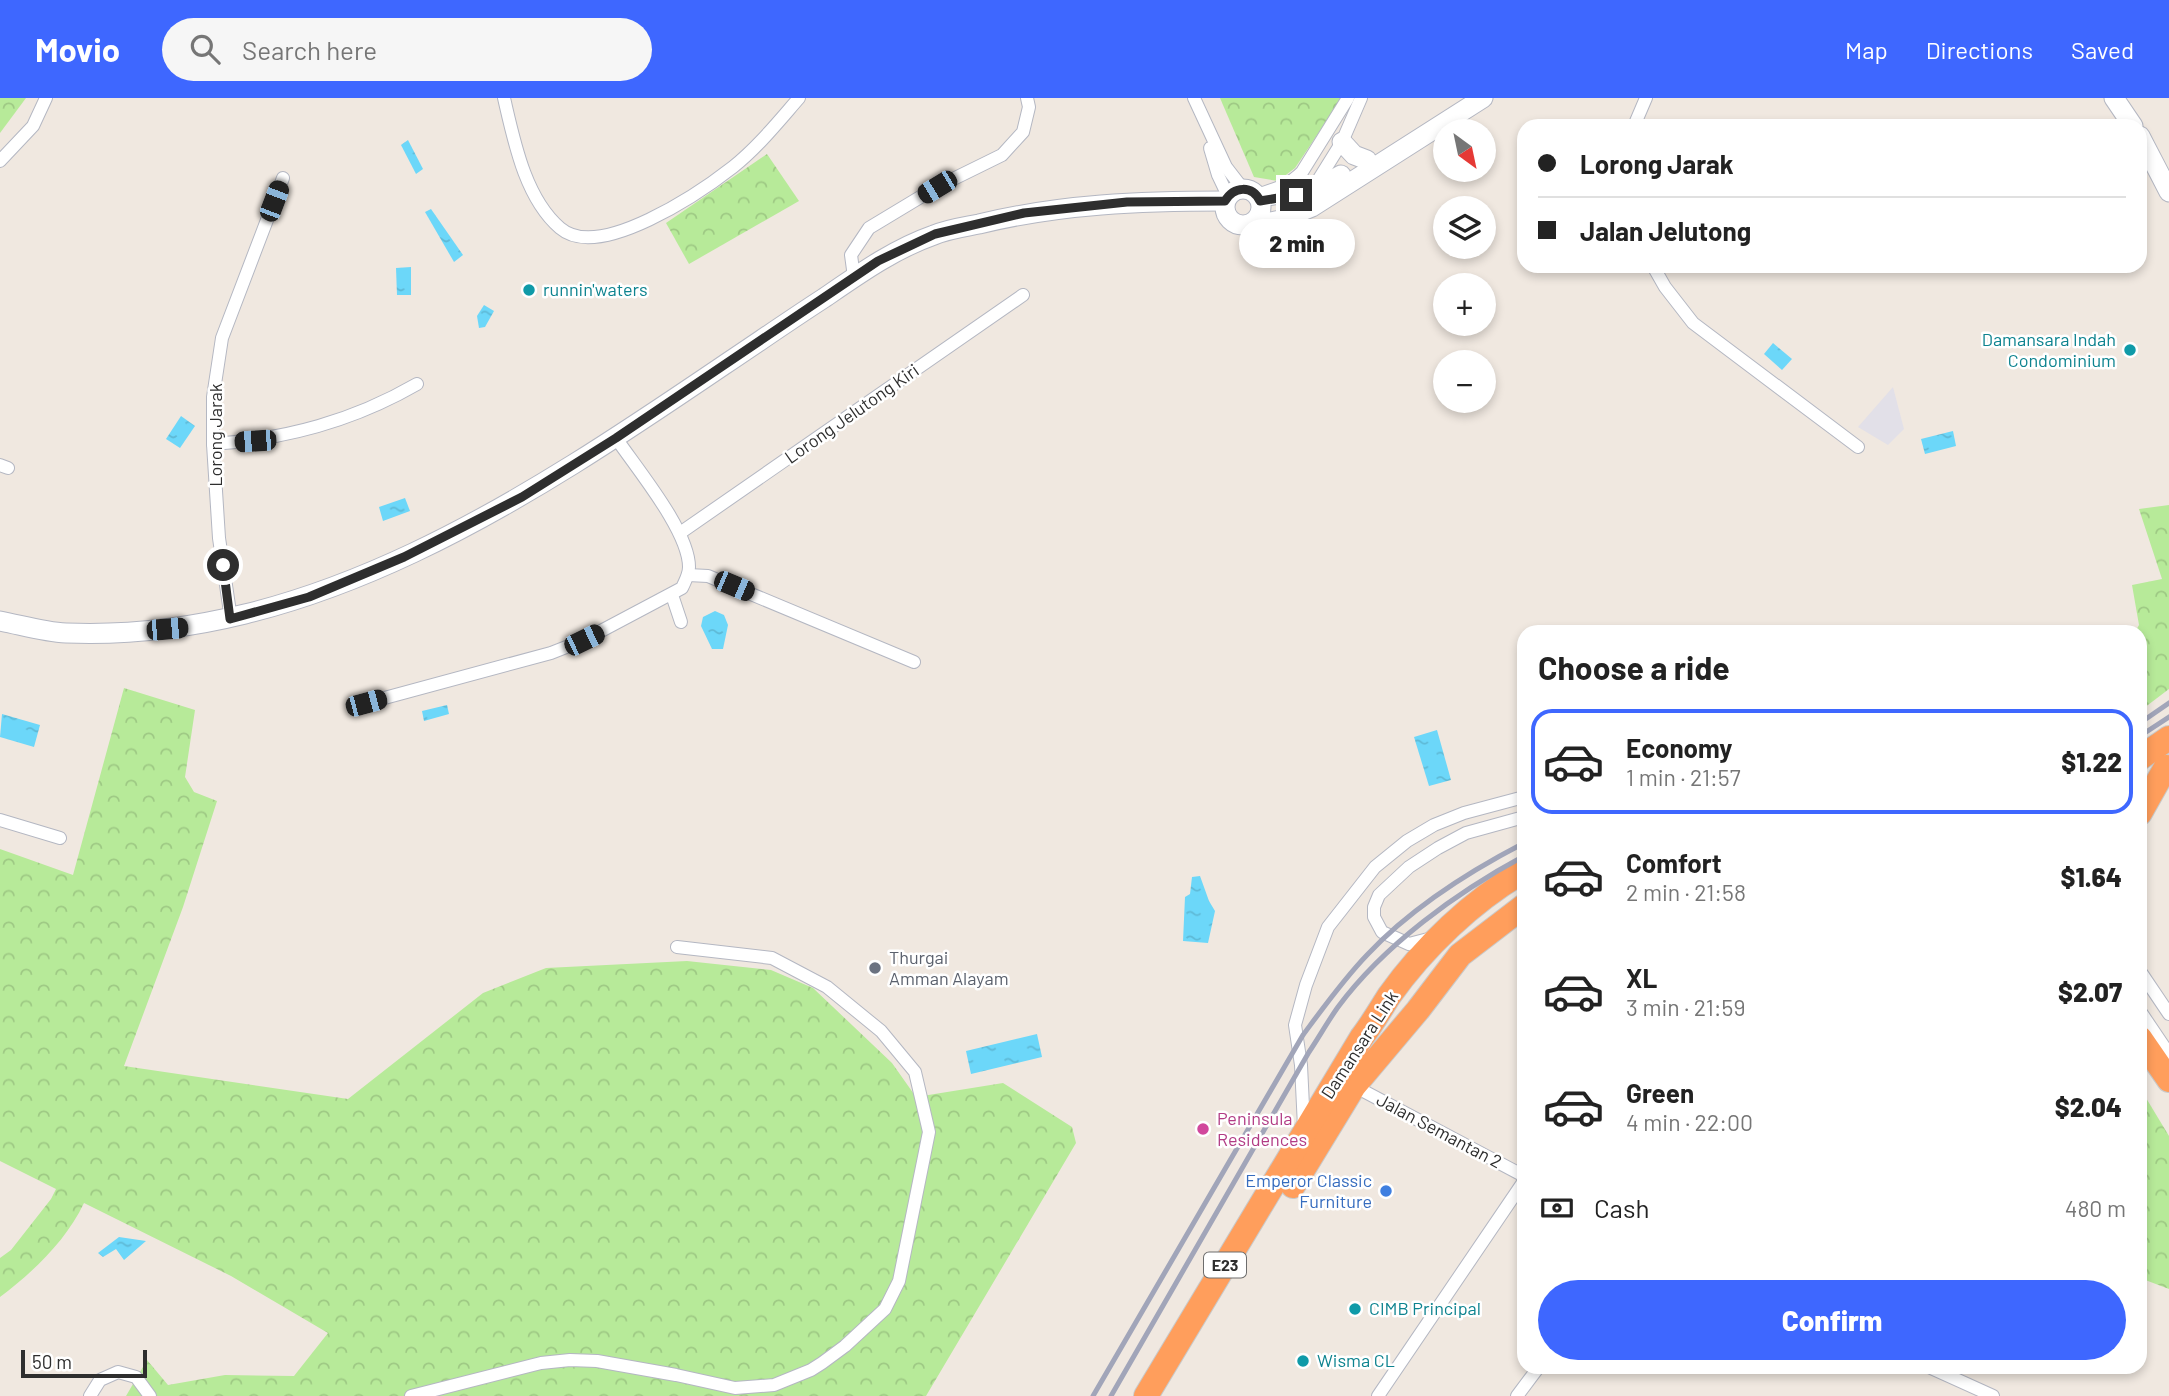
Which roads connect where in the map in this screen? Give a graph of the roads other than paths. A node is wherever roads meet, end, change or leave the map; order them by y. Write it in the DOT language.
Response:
graph roads {
  1 [pos="46,98"];
  2 [pos="504,98"];
  3 [pos="799,98"];
  4 [pos="1027,98"];
  5 [pos="1194,98"];
  6 [pos="1348,98"];
  7 [pos="1361,98"];
  8 [pos="1463,98"];
  9 [pos="1483,98"];
  10 [pos="1646,98"];
  11 [pos="2114,98"];
  12 [pos="1637,119"];
  13 [pos="2128,119"];
  14 [pos="1342,142"];
  15 [pos="2147,150"];
  16 [pos="1367,160"];
  17 [pos="0,161"];
  18 [pos="283,178"];
  19 [pos="1312,190"];
  20 [pos="2169,192"];
  21 [pos="1244,205"];
  22 [pos="1657,273"];
  23 [pos="854,277"];
  24 [pos="1023,295"];
  25 [pos="417,384"];
  26 [pos="616,438"];
  27 [pos="213,444"];
  28 [pos="1858,447"];
  29 [pos="680,533"];
  30 [pos="688,575"];
  31 [pos="672,595"];
  32 [pos="230,619"];
  33 [pos="0,621"];
  34 [pos="681,622"];
  35 [pos="914,662"];
  36 [pos="366,703"];
  37 [pos="2169,738"];
  38 [pos="2147,753"];
  39 [pos="2167,766"];
  40 [pos="2147,779"];
  41 [pos="1517,799"];
  42 [pos="2147,801"];
  43 [pos="1517,819"];
  44 [pos="0,820"];
  45 [pos="60,838"];
  46 [pos="1517,876"];
  47 [pos="1517,911"];
  48 [pos="1465,912"];
  49 [pos="677,947"];
  50 [pos="2147,981"];
  51 [pos="2169,1014"];
  52 [pos="2147,1021"];
  53 [pos="2147,1048"];
  54 [pos="2169,1054"];
  55 [pos="2169,1080"];
  56 [pos="1354,1086"];
  57 [pos="1304,1134"];
  58 [pos="1517,1175"];
  59 [pos="1517,1189"];
  60 [pos="1534,1374"];
  61 [pos="1944,1374"];
  62 [pos="90,1396"];
  63 [pos="150,1396"];
  64 [pos="411,1396"];
  65 [pos="1146,1396"];
  66 [pos="1166,1396"];
  67 [pos="1378,1396"];
  68 [pos="1517,1396"];
  69 [pos="1993,1396"];
  1 -- 17 [label="street"];
  2 -- 3 [label="street"];
  4 -- 23 [label="street"];
  5 -- 21 [label="street"];
  6 -- 21 [label="street"];
  7 -- 14 [label="street"];
  8 -- 16 [label="street"];
  9 -- 21 [label="street"];
  10 -- 12 [label="street"];
  11 -- 13 [label="street"];
  14 -- 16 [label="street"];
  14 -- 19 [label="street"];
  15 -- 20 [label="street"];
  16 -- 19 [label="street"];
  18 -- 27 [label="street, Lorong Jarak"];
  19 -- 21 [label="street"];
  21 -- 23 [label="street"];
  22 -- 28 [label="street"];
  23 -- 26 [label="street"];
  24 -- 29 [label="street, Lorong Jelutong Kiri"];
  25 -- 27 [label="street"];
  26 -- 29 [label="street"];
  26 -- 32 [label="street"];
  27 -- 32 [label="street, Lorong Jarak"];
  29 -- 30 [label="street"];
  30 -- 31 [label="street"];
  30 -- 35 [label="street"];
  31 -- 34 [label="street"];
  31 -- 36 [label="street"];
  32 -- 33 [label="street"];
  37 -- 38 [label="highway"];
  39 -- 40 [label="highway"];
  39 -- 42 [label="highway"];
  41 -- 57 [label="street"];
  43 -- 48 [label="street"];
  44 -- 45 [label="street"];
  46 -- 48 [label="highway, Damansara Link / E23"];
  47 -- 56 [label="highway, Damansara Link / E23"];
  48 -- 57 [label="highway, Damansara Link / E23"];
  49 -- 64 [label="street"];
  50 -- 51 [label="street"];
  52 -- 54 [label="street"];
  53 -- 55 [label="highway"];
  56 -- 58 [label="street, Jalan Semantan 2"];
  56 -- 66 [label="highway, Damansara Link / E23"];
  57 -- 65 [label="highway, Damansara Link / E23"];
  59 -- 67 [label="street"];
  60 -- 68 [label="street"];
  61 -- 69 [label="street"];
  62 -- 63 [label="street"];
}
